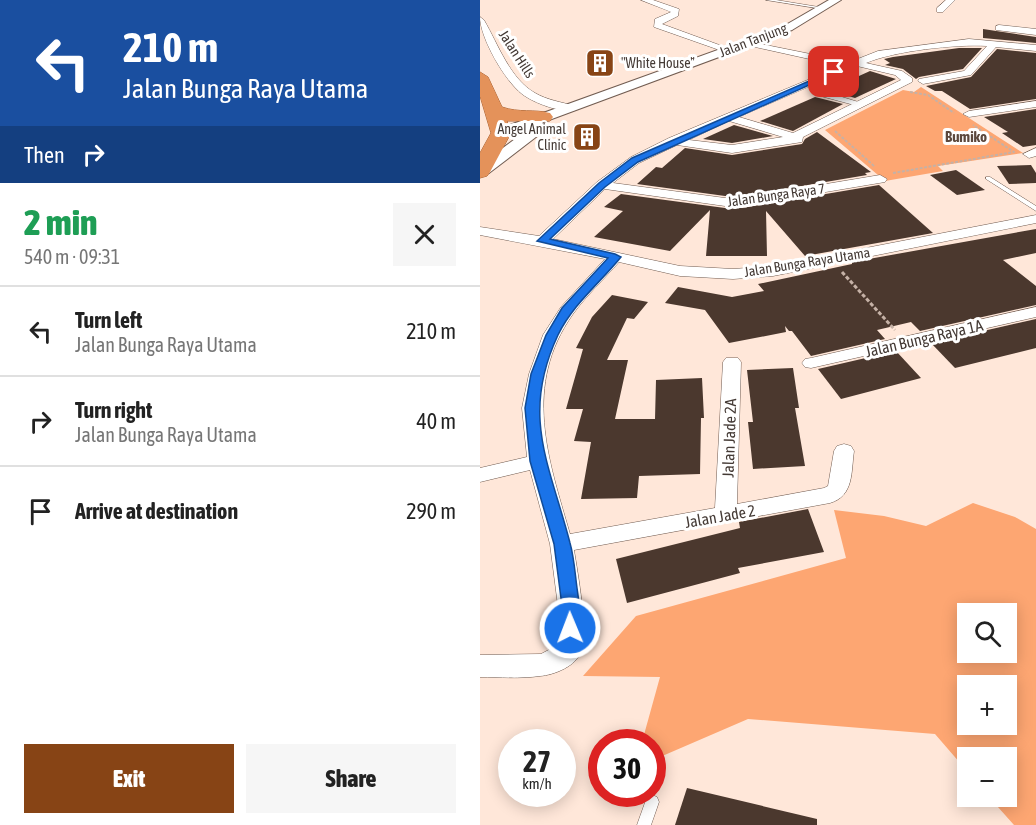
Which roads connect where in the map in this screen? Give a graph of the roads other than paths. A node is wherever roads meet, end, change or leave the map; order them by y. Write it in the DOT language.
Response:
graph roads {
  1 [pos="645,0"];
  2 [pos="768,0"];
  3 [pos="836,0"];
  4 [pos="951,0"];
  5 [pos="823,8"];
  6 [pos="940,10"];
  7 [pos="480,20"];
  8 [pos="999,28"];
  9 [pos="1036,32"];
  10 [pos="749,43"];
  11 [pos="995,43"];
  12 [pos="1036,48"];
  13 [pos="728,50"];
  14 [pos="852,64"];
  15 [pos="872,67"];
  16 [pos="480,77"];
  17 [pos="923,81"];
  18 [pos="816,92"];
  19 [pos="861,104"];
  20 [pos="1036,104"];
  21 [pos="568,109"];
  22 [pos="495,110"];
  23 [pos="544,117"];
  24 [pos="728,117"];
  25 [pos="968,119"];
  26 [pos="747,122"];
  27 [pos="501,133"];
  28 [pos="823,135"];
  29 [pos="791,139"];
  30 [pos="673,141"];
  31 [pos="480,145"];
  32 [pos="481,171"];
  33 [pos="882,177"];
  34 [pos="988,178"];
  35 [pos="602,185"];
  36 [pos="1036,209"];
  37 [pos="1036,219"];
  38 [pos="480,231"];
  39 [pos="542,241"];
  40 [pos="615,257"];
  41 [pos="1036,312"];
  42 [pos="732,362"];
  43 [pos="812,363"];
  44 [pos="844,451"];
  45 [pos="537,461"];
  46 [pos="480,475"];
  47 [pos="726,514"];
  48 [pos="562,544"];
  49 [pos="480,666"];
  50 [pos="650,807"];
  51 [pos="644,825"];
  1 -- 13 [label="street"];
  2 -- 5 [label="lane"];
  3 -- 5 [label="street, Jalan Tanjung"];
  4 -- 6 [label="street"];
  5 -- 10 [label="street, Jalan Tanjung"];
  7 -- 21 [label="street, Jalan Hills"];
  8 -- 9 [label="street"];
  10 -- 13 [label="street, Jalan Tanjung"];
  10 -- 14 [label="street"];
  11 -- 12 [label="street"];
  11 -- 14 [label="street"];
  11 -- 17 [label="street"];
  13 -- 21 [label="street, Jalan Tanjung"];
  14 -- 15 [label="street"];
  14 -- 24 [label="street"];
  15 -- 18 [label="street"];
  15 -- 19 [label="street"];
  16 -- 22 [label="highway"];
  18 -- 19 [label="street"];
  18 -- 26 [label="street"];
  19 -- 29 [label="street"];
  20 -- 25 [label="street"];
  21 -- 23 [label="street, Jalan Tanjung"];
  21 -- 32 [label="street, Jalan Tanjung"];
  22 -- 23 [label="highway"];
  22 -- 27 [label="highway"];
  23 -- 27 [label="street, Jalan Tanjung"];
  24 -- 26 [label="street"];
  24 -- 30 [label="street"];
  26 -- 29 [label="street"];
  27 -- 31 [label="highway"];
  27 -- 32 [label="highway"];
  28 -- 29 [label="street"];
  29 -- 30 [label="street"];
  30 -- 35 [label="street"];
  33 -- 35 [label="street, Jalan Bunga Raya 7"];
  34 -- 36 [label="lane"];
  35 -- 39 [label="street"];
  37 -- 40 [label="street, Jalan Bunga Raya Utama"];
  38 -- 39 [label="street, Jalan Bunga Raya Utama"];
  39 -- 40 [label="street, Jalan Bunga Raya Utama"];
  40 -- 45 [label="street"];
  41 -- 43 [label="street, Jalan Bunga Raya 1A"];
  42 -- 47 [label="street, Jalan Jade 2A"];
  44 -- 47 [label="street, Jalan Jade 2"];
  45 -- 46 [label="street"];
  45 -- 48 [label="street"];
  47 -- 48 [label="street, Jalan Jade 2"];
  48 -- 49 [label="street"];
  50 -- 51 [label="lane"];
}
